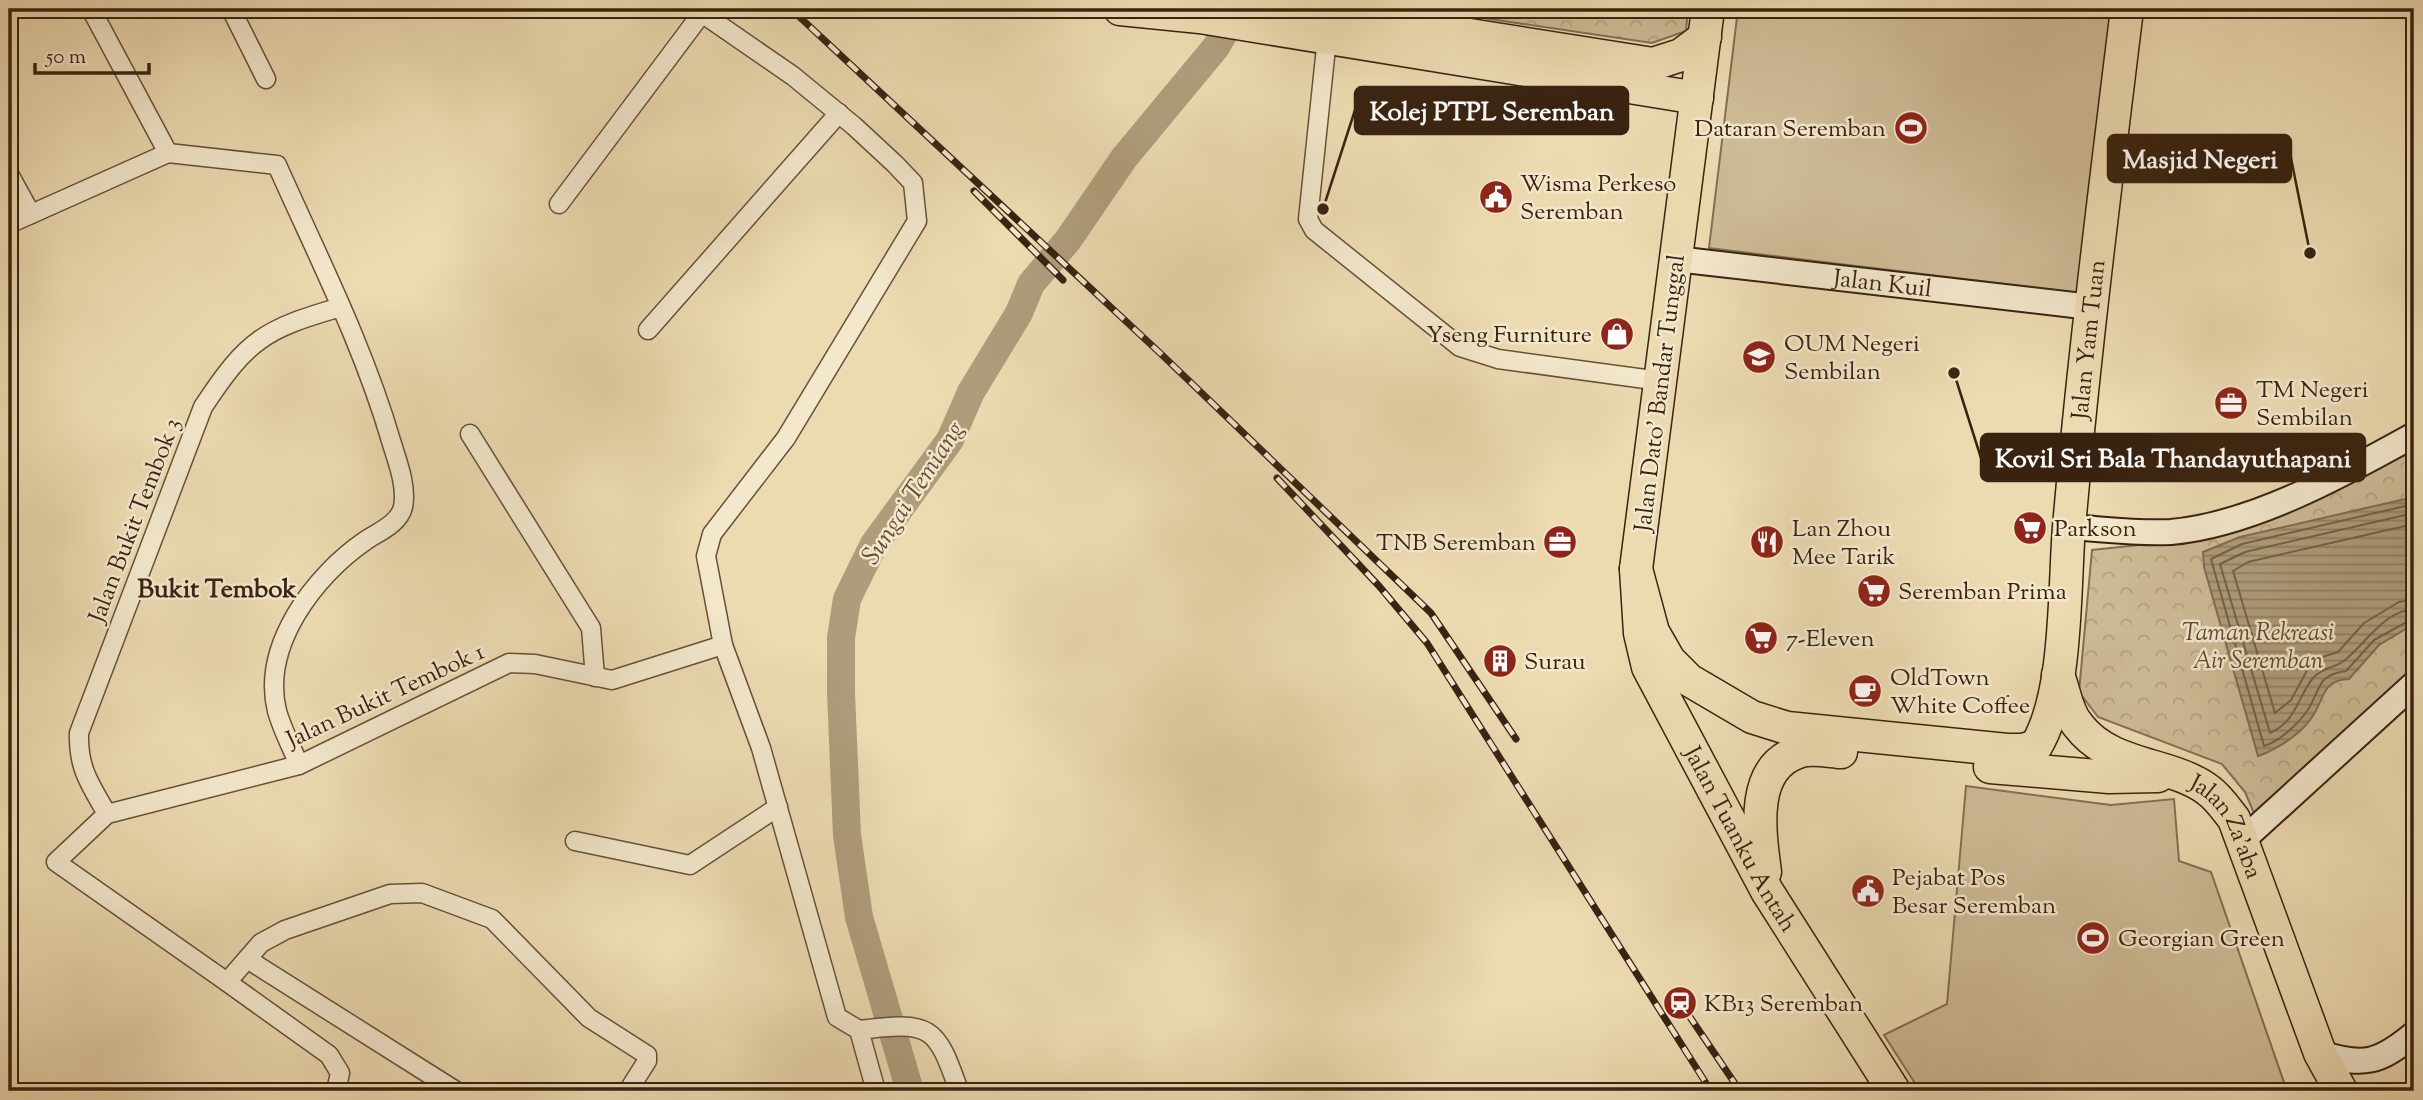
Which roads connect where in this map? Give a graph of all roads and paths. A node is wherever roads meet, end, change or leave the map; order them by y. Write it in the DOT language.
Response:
graph roads {
  1 [pos="91,9"];
  2 [pos="231,9"];
  3 [pos="1121,9"];
  4 [pos="1394,9"];
  5 [pos="2127,9"];
  6 [pos="699,11"];
  7 [pos="1316,17"];
  8 [pos="1706,23"];
  9 [pos="1436,29"];
  10 [pos="265,79"];
  11 [pos="1696,98"];
  12 [pos="839,113"];
  13 [pos="169,153"];
  14 [pos="9,174"];
  15 [pos="559,204"];
  16 [pos="31,214"];
  17 [pos="9,224"];
  18 [pos="1676,259"];
  19 [pos="341,307"];
  20 [pos="2091,307"];
  21 [pos="648,330"];
  22 [pos="1660,381"];
  23 [pos="470,434"];
  24 [pos="2414,435"];
  25 [pos="2069,527"];
  26 [pos="1636,569"];
  27 [pos="723,645"];
  28 [pos="2058,673"];
  29 [pos="595,677"];
  30 [pos="2414,684"];
  31 [pos="299,765"];
  32 [pos="2172,775"];
  33 [pos="778,807"];
  34 [pos="107,814"];
  35 [pos="2244,839"];
  36 [pos="575,841"];
  37 [pos="1768,891"];
  38 [pos="247,959"];
  39 [pos="227,982"];
  40 [pos="1845,1013"];
  41 [pos="859,1030"];
  42 [pos="2414,1034"];
  43 [pos="2320,1053"];
  44 [pos="336,1091"];
  45 [pos="456,1091"];
  46 [pos="628,1091"];
  47 [pos="876,1091"];
  48 [pos="959,1091"];
  49 [pos="1877,1091"];
  50 [pos="1894,1091"];
  51 [pos="2327,1091"];
  52 [pos="2341,1091"];
  1 -- 13 [label="street"];
  2 -- 10 [label="street"];
  3 -- 7 [label="highway"];
  4 -- 9 [label="highway"];
  5 -- 20 [label="highway, Jalan Yam Tuan"];
  6 -- 12 [label="street"];
  6 -- 15 [label="street"];
  7 -- 9 [label="highway"];
  7 -- 11 [label="highway"];
  7 -- 22 [label="street"];
  8 -- 9 [label="highway"];
  8 -- 11 [label="highway, Jalan Dato' Bandar Tunggal"];
  11 -- 18 [label="highway, Jalan Dato' Bandar Tunggal"];
  12 -- 21 [label="street"];
  12 -- 27 [label="street"];
  13 -- 16 [label="street"];
  13 -- 19 [label="street"];
  14 -- 16 [label="street"];
  16 -- 17 [label="street"];
  18 -- 20 [label="street, Jalan Kuil"];
  18 -- 22 [label="highway, Jalan Dato' Bandar Tunggal"];
  19 -- 31 [label="street"];
  19 -- 34 [label="street, Jalan Bukit Tembok 3"];
  20 -- 25 [label="highway, Jalan Yam Tuan"];
  22 -- 26 [label="highway, Jalan Dato' Bandar Tunggal"];
  23 -- 29 [label="street"];
  24 -- 25 [label="street"];
  25 -- 28 [label="highway, Jalan Yam Tuan"];
  26 -- 28 [label="highway"];
  26 -- 37 [label="highway, Jalan Tuanku Antah"];
  27 -- 29 [label="street, Jalan Bukit Tembok 1"];
  27 -- 33 [label="street"];
  28 -- 32 [label="highway, Jalan Za'aba"];
  29 -- 31 [label="street, Jalan Bukit Tembok 1"];
  30 -- 35 [label="street"];
  31 -- 34 [label="street, Jalan Bukit Tembok 1"];
  32 -- 35 [label="highway, Jalan Za'aba"];
  32 -- 37 [label="highway"];
  33 -- 36 [label="street"];
  33 -- 41 [label="street"];
  34 -- 39 [label="street"];
  35 -- 43 [label="highway, Jalan Za'aba"];
  37 -- 40 [label="highway, Jalan Tuanku Antah"];
  38 -- 39 [label="street"];
  38 -- 45 [label="street"];
  38 -- 46 [label="street"];
  39 -- 44 [label="street"];
  40 -- 49 [label="highway"];
  40 -- 50 [label="highway, Jalan Tuanku Antah"];
  41 -- 47 [label="street"];
  41 -- 48 [label="street"];
  42 -- 43 [label="street"];
  43 -- 51 [label="highway, Jalan Za'aba"];
  43 -- 52 [label="highway, Jalan Za'aba"];
}
